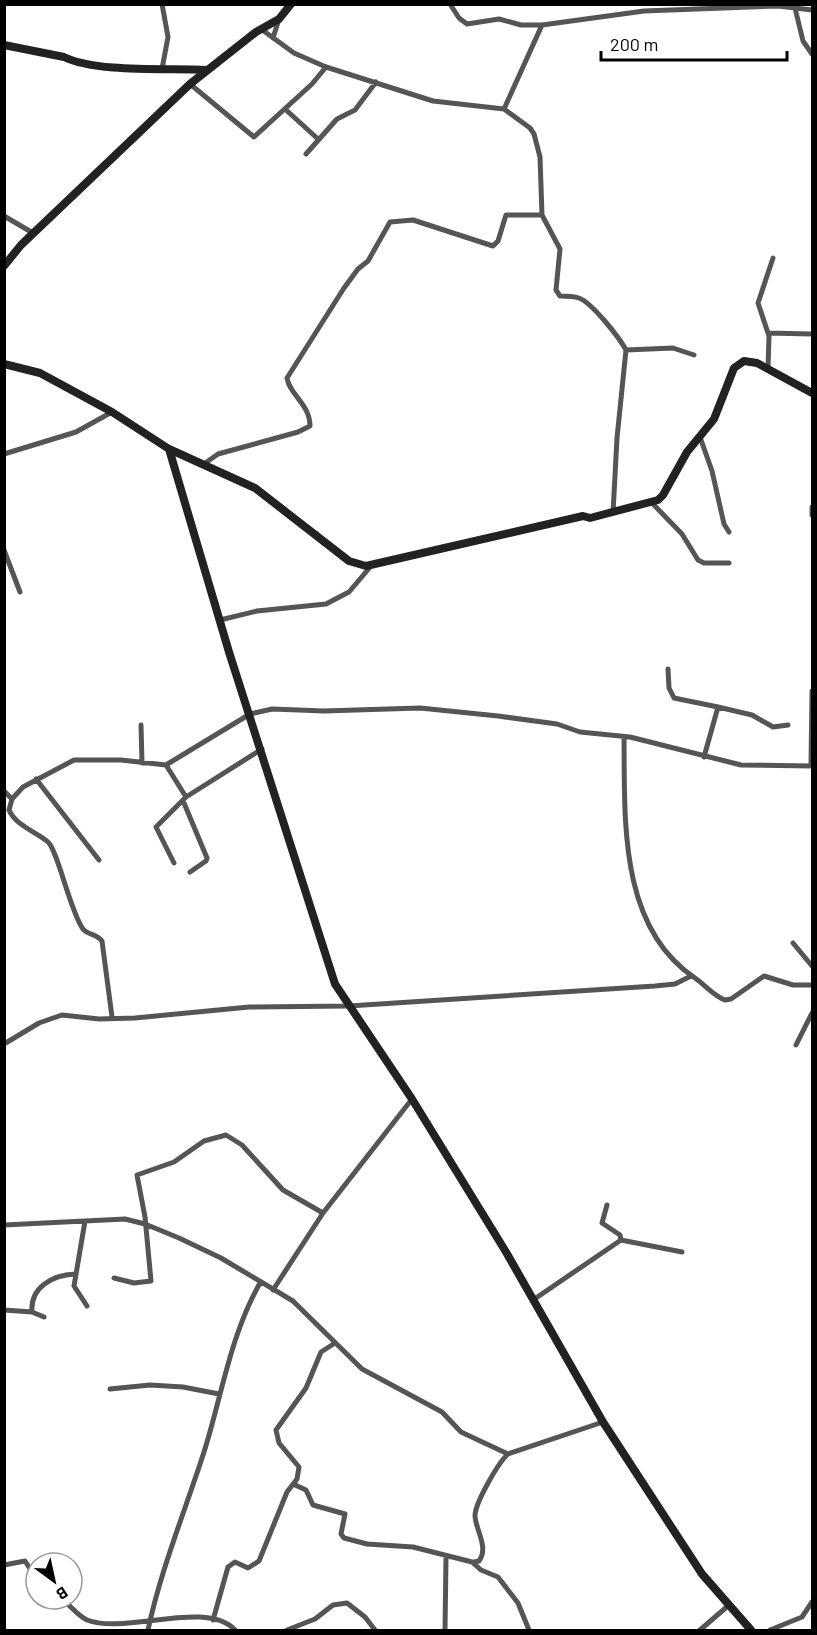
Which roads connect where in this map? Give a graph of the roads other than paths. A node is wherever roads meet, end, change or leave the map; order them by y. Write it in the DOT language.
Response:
graph roads {
  1 [pos="162,4"];
  2 [pos="291,4"];
  3 [pos="450,4"];
  4 [pos="795,8"];
  5 [pos="813,10"];
  6 [pos="279,19"];
  7 [pos="542,25"];
  8 [pos="261,29"];
  9 [pos="273,38"];
  10 [pos="4,45"];
  11 [pos="813,54"];
  12 [pos="326,67"];
  13 [pos="162,69"];
  14 [pos="186,69"];
  15 [pos="206,70"];
  16 [pos="376,82"];
  17 [pos="192,83"];
  18 [pos="285,109"];
  19 [pos="504,109"];
  20 [pos="318,139"];
  21 [pos="306,154"];
  22 [pos="4,216"];
  23 [pos="542,216"];
  24 [pos="33,233"];
  25 [pos="772,258"];
  26 [pos="4,266"];
  27 [pos="768,333"];
  28 [pos="813,334"];
  29 [pos="626,350"];
  30 [pos="694,355"];
  31 [pos="4,364"];
  32 [pos="768,369"];
  33 [pos="813,393"];
  34 [pos="112,412"];
  35 [pos="700,437"];
  36 [pos="169,448"];
  37 [pos="4,454"];
  38 [pos="204,464"];
  39 [pos="652,503"];
  40 [pos="813,507"];
  41 [pos="613,513"];
  42 [pos="813,515"];
  43 [pos="729,532"];
  44 [pos="4,550"];
  45 [pos="729,563"];
  46 [pos="371,566"];
  47 [pos="20,592"];
  48 [pos="220,620"];
  49 [pos="668,669"];
  50 [pos="813,691"];
  51 [pos="718,707"];
  52 [pos="250,714"];
  53 [pos="141,725"];
  54 [pos="788,726"];
  55 [pos="624,737"];
  56 [pos="262,749"];
  57 [pos="704,757"];
  58 [pos="142,763"];
  59 [pos="166,765"];
  60 [pos="812,766"];
  61 [pos="36,779"];
  62 [pos="4,791"];
  63 [pos="12,800"];
  64 [pos="185,800"];
  65 [pos="7,816"];
  66 [pos="99,860"];
  67 [pos="174,862"];
  68 [pos="190,872"];
  69 [pos="793,943"];
  70 [pos="813,966"];
  71 [pos="691,976"];
  72 [pos="812,986"];
  73 [pos="349,1006"];
  74 [pos="813,1013"];
  75 [pos="112,1017"];
  76 [pos="4,1044"];
  77 [pos="796,1045"];
  78 [pos="412,1099"];
  79 [pos="607,1205"];
  80 [pos="323,1213"];
  81 [pos="86,1221"];
  82 [pos="145,1224"];
  83 [pos="4,1225"];
  84 [pos="621,1240"];
  85 [pos="682,1252"];
  86 [pos="75,1274"];
  87 [pos="114,1278"];
  88 [pos="260,1283"];
  89 [pos="273,1290"];
  90 [pos="533,1300"];
  91 [pos="87,1306"];
  92 [pos="4,1310"];
  93 [pos="32,1312"];
  94 [pos="44,1317"];
  95 [pos="335,1343"];
  96 [pos="110,1389"];
  97 [pos="219,1394"];
  98 [pos="603,1422"];
  99 [pos="508,1454"];
  100 [pos="293,1484"];
  101 [pos="446,1558"];
  102 [pos="24,1561"];
  103 [pos="472,1562"];
  104 [pos="4,1565"];
  105 [pos="813,1602"];
  106 [pos="729,1605"];
  107 [pos="76,1611"];
  108 [pos="213,1620"];
  109 [pos="150,1621"];
  110 [pos="148,1630"];
  111 [pos="234,1630"];
  112 [pos="287,1630"];
  113 [pos="375,1630"];
  114 [pos="445,1630"];
  115 [pos="529,1630"];
  116 [pos="700,1630"];
  117 [pos="751,1630"];
  118 [pos="770,1630"];
  1 -- 13 [label="street"];
  2 -- 6 [label="street"];
  3 -- 7 [label="street"];
  4 -- 5 [label="street"];
  4 -- 7 [label="street"];
  4 -- 11 [label="street"];
  6 -- 8 [label="street"];
  6 -- 9 [label="street"];
  7 -- 19 [label="street"];
  8 -- 9 [label="street"];
  8 -- 15 [label="street"];
  9 -- 12 [label="street"];
  10 -- 13 [label="street"];
  12 -- 16 [label="street"];
  12 -- 18 [label="street"];
  13 -- 14 [label="street"];
  14 -- 15 [label="street"];
  14 -- 17 [label="street"];
  15 -- 17 [label="street"];
  16 -- 19 [label="street"];
  16 -- 20 [label="street"];
  17 -- 18 [label="street"];
  17 -- 24 [label="street"];
  18 -- 20 [label="street"];
  19 -- 23 [label="street"];
  20 -- 21 [label="street"];
  22 -- 24 [label="street"];
  23 -- 29 [label="street"];
  23 -- 38 [label="street"];
  24 -- 26 [label="street"];
  25 -- 27 [label="street"];
  27 -- 28 [label="street"];
  27 -- 32 [label="street"];
  29 -- 30 [label="street"];
  29 -- 41 [label="street"];
  31 -- 34 [label="street"];
  32 -- 33 [label="street"];
  32 -- 35 [label="street"];
  34 -- 36 [label="street"];
  34 -- 37 [label="street"];
  35 -- 39 [label="street"];
  35 -- 43 [label="street"];
  36 -- 38 [label="street"];
  36 -- 48 [label="street"];
  38 -- 46 [label="street"];
  39 -- 41 [label="street"];
  39 -- 45 [label="street"];
  40 -- 42 [label="street"];
  41 -- 46 [label="street"];
  44 -- 47 [label="street"];
  46 -- 48 [label="street"];
  48 -- 52 [label="street"];
  49 -- 51 [label="street"];
  50 -- 60 [label="street"];
  51 -- 54 [label="street"];
  51 -- 57 [label="street"];
  52 -- 55 [label="street"];
  52 -- 56 [label="street"];
  52 -- 59 [label="street"];
  53 -- 58 [label="street"];
  55 -- 57 [label="street"];
  55 -- 71 [label="street"];
  56 -- 64 [label="street"];
  56 -- 73 [label="street"];
  57 -- 60 [label="street"];
  58 -- 59 [label="street"];
  58 -- 61 [label="street"];
  59 -- 64 [label="street"];
  61 -- 63 [label="street"];
  61 -- 66 [label="street"];
  62 -- 63 [label="street"];
  63 -- 65 [label="street"];
  64 -- 67 [label="street"];
  64 -- 68 [label="street"];
  65 -- 75 [label="street"];
  69 -- 70 [label="street"];
  71 -- 72 [label="street"];
  71 -- 73 [label="street"];
  73 -- 75 [label="street"];
  73 -- 78 [label="street"];
  74 -- 77 [label="street"];
  75 -- 76 [label="street"];
  78 -- 80 [label="street"];
  78 -- 90 [label="street"];
  79 -- 84 [label="street"];
  80 -- 82 [label="street"];
  80 -- 89 [label="street"];
  81 -- 82 [label="street"];
  81 -- 83 [label="street"];
  81 -- 86 [label="street"];
  82 -- 87 [label="street"];
  82 -- 88 [label="street"];
  84 -- 85 [label="street"];
  84 -- 90 [label="street"];
  86 -- 91 [label="street"];
  86 -- 93 [label="street"];
  88 -- 89 [label="street"];
  88 -- 97 [label="street"];
  89 -- 95 [label="street"];
  90 -- 98 [label="street"];
  92 -- 93 [label="street"];
  93 -- 94 [label="street"];
  95 -- 99 [label="street"];
  95 -- 100 [label="street"];
  96 -- 97 [label="street"];
  97 -- 109 [label="street"];
  98 -- 99 [label="street"];
  98 -- 106 [label="street"];
  99 -- 103 [label="street"];
  100 -- 101 [label="street"];
  100 -- 108 [label="street"];
  101 -- 103 [label="street"];
  101 -- 114 [label="street"];
  102 -- 104 [label="street"];
  103 -- 115 [label="street"];
  105 -- 118 [label="street"];
  106 -- 116 [label="street"];
  106 -- 117 [label="street"];
  107 -- 109 [label="street"];
  108 -- 109 [label="street"];
  108 -- 111 [label="street"];
  109 -- 110 [label="street"];
  112 -- 113 [label="street"];
}
